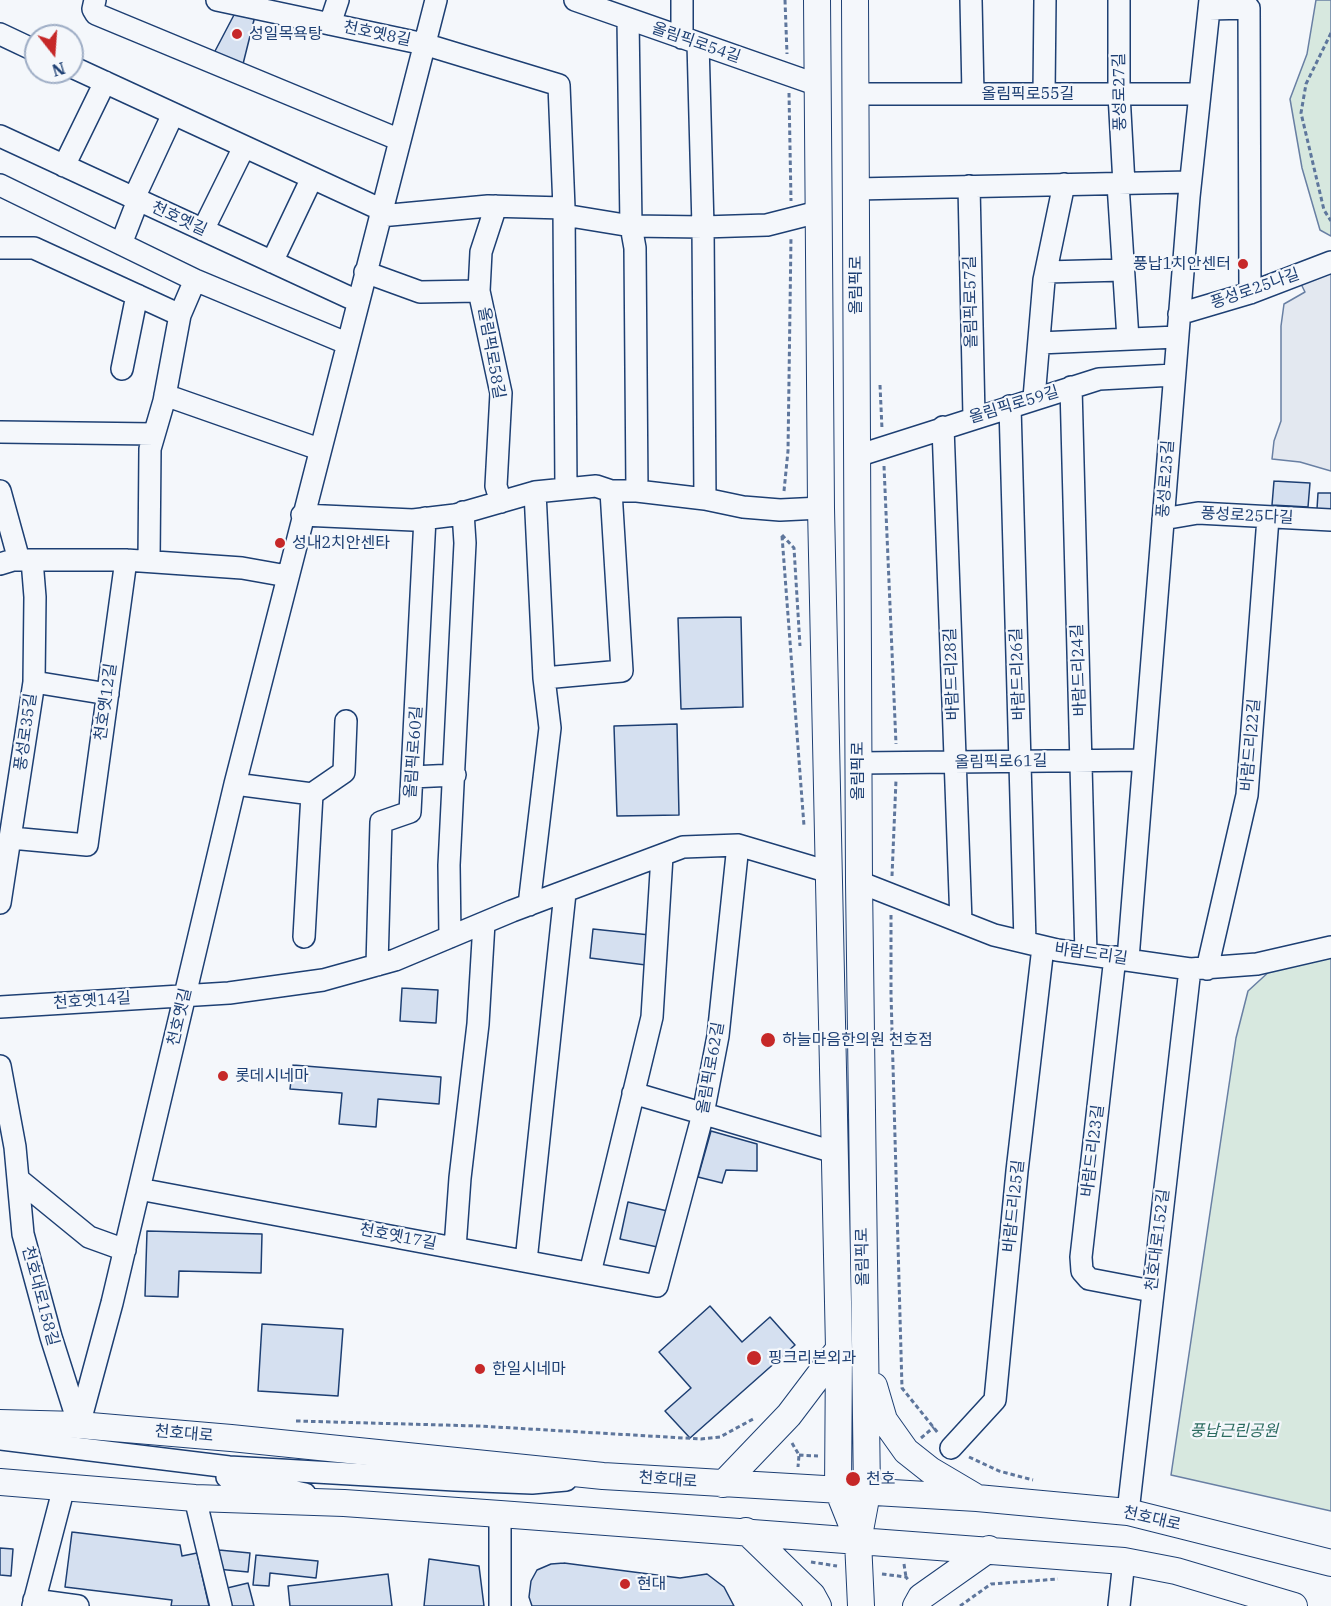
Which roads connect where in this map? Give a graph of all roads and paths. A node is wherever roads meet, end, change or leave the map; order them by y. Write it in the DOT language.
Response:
graph roads {
  1 [pos="95,0"];
  2 [pos="218,0"];
  3 [pos="338,0"];
  4 [pos="436,0"];
  5 [pos="575,0"];
  6 [pos="682,0"];
  7 [pos="785,0"];
  8 [pos="817,0"];
  9 [pos="855,0"];
  10 [pos="971,0"];
  11 [pos="1045,0"];
  12 [pos="1119,0"];
  13 [pos="1210,4"];
  14 [pos="616,10"];
  15 [pos="330,24"];
  16 [pos="1331,33"];
  17 [pos="0,34"];
  18 [pos="690,40"];
  19 [pos="424,44"];
  20 [pos="24,45"];
  21 [pos="84,72"];
  22 [pos="788,75"];
  23 [pos="105,82"];
  24 [pos="818,85"];
  25 [pos="855,94"];
  26 [pos="973,94"];
  27 [pos="1044,94"];
  28 [pos="1119,94"];
  29 [pos="1200,94"];
  30 [pos="172,114"];
  31 [pos="0,136"];
  32 [pos="400,140"];
  33 [pos="244,147"];
  34 [pos="64,166"];
  35 [pos="312,178"];
  36 [pos="1190,182"];
  37 [pos="1064,184"];
  38 [pos="1121,184"];
  39 [pos="0,185"];
  40 [pos="969,186"];
  41 [pos="856,189"];
  42 [pos="136,199"];
  43 [pos="496,206"];
  44 [pos="564,211"];
  45 [pos="818,212"];
  46 [pos="381,213"];
  47 [pos="791,219"];
  48 [pos="1331,221"];
  49 [pos="631,226"];
  50 [pos="703,227"];
  51 [pos="203,230"];
  52 [pos="121,244"];
  53 [pos="0,248"];
  54 [pos="272,262"];
  55 [pos="1331,262"];
  56 [pos="1123,270"];
  57 [pos="365,272"];
  58 [pos="1046,272"];
  59 [pos="195,280"];
  60 [pos="479,291"];
  61 [pos="1250,292"];
  62 [pos="137,295"];
  63 [pos="357,301"];
  64 [pos="1179,314"];
  65 [pos="180,315"];
  66 [pos="1178,337"];
  67 [pos="1128,339"];
  68 [pos="1039,343"];
  69 [pos="346,344"];
  70 [pos="122,369"];
  71 [pos="1174,375"];
  72 [pos="880,376"];
  73 [pos="1071,387"];
  74 [pos="165,395"];
  75 [pos="1034,398"];
  76 [pos="1010,406"];
  77 [pos="974,417"];
  78 [pos="943,427"];
  79 [pos="0,432"];
  80 [pos="154,434"];
  81 [pos="883,447"];
  82 [pos="319,449"];
  83 [pos="857,456"];
  84 [pos="566,489"];
  85 [pos="0,491"];
  86 [pos="611,491"];
  87 [pos="637,491"];
  88 [pos="535,492"];
  89 [pos="784,493"];
  90 [pos="705,499"];
  91 [pos="501,502"];
  92 [pos="821,508"];
  93 [pos="463,512"];
  94 [pos="302,515"];
  95 [pos="425,518"];
  96 [pos="1268,518"];
  97 [pos="1163,519"];
  98 [pos="1331,520"];
  99 [pos="782,530"];
  100 [pos="126,560"];
  101 [pos="17,561"];
  102 [pos="149,561"];
  103 [pos="287,576"];
  104 [pos="544,678"];
  105 [pos="34,682"];
  106 [pos="108,694"];
  107 [pos="345,721"];
  108 [pos="1144,760"];
  109 [pos="1081,761"];
  110 [pos="956,762"];
  111 [pos="1021,762"];
  112 [pos="858,763"];
  113 [pos="897,763"];
  114 [pos="455,775"];
  115 [pos="412,777"];
  116 [pos="235,784"];
  117 [pos="312,794"];
  118 [pos="805,834"];
  119 [pos="11,838"];
  120 [pos="738,845"];
  121 [pos="662,856"];
  122 [pos="829,872"];
  123 [pos="859,882"];
  124 [pos="565,893"];
  125 [pos="891,895"];
  126 [pos="0,903"];
  127 [pos="529,905"];
  128 [pos="961,922"];
  129 [pos="484,923"];
  130 [pos="304,937"];
  131 [pos="450,937"];
  132 [pos="1034,945"];
  133 [pos="1331,947"];
  134 [pos="1086,954"];
  135 [pos="1122,958"];
  136 [pos="377,965"];
  137 [pos="1199,969"];
  138 [pos="185,995"];
  139 [pos="0,1007"];
  140 [pos="0,1066"];
  141 [pos="633,1093"];
  142 [pos="703,1114"];
  143 [pos="834,1152"];
  144 [pos="11,1165"];
  145 [pos="139,1189"];
  146 [pos="455,1248"];
  147 [pos="124,1250"];
  148 [pos="526,1261"];
  149 [pos="590,1273"];
  150 [pos="657,1286"];
  151 [pos="1152,1291"];
  152 [pos="848,1354"];
  153 [pos="758,1417"];
  154 [pos="292,1421"];
  155 [pos="0,1424"];
  156 [pos="79,1425"];
  157 [pos="934,1427"];
  158 [pos="789,1437"];
  159 [pos="0,1439"];
  160 [pos="915,1443"];
  161 [pos="951,1448"];
  162 [pos="0,1451"];
  163 [pos="799,1455"];
  164 [pos="814,1456"];
  165 [pos="798,1467"];
  166 [pos="603,1476"];
  167 [pos="0,1482"];
  168 [pos="1042,1482"];
  169 [pos="723,1484"];
  170 [pos="64,1487"];
  171 [pos="838,1490"];
  172 [pos="867,1493"];
  173 [pos="195,1498"];
  174 [pos="976,1498"];
  175 [pos="344,1503"];
  176 [pos="1128,1512"];
  177 [pos="500,1514"];
  178 [pos="746,1531"];
  179 [pos="858,1541"];
  180 [pos="989,1549"];
  181 [pos="1125,1561"];
  182 [pos="1331,1563"];
  183 [pos="1063,1579"];
  184 [pos="1263,1601"];
  185 [pos="34,1603"];
  186 [pos="78,1606"];
  187 [pos="220,1606"];
  188 [pos="500,1606"];
  189 [pos="819,1606"];
  190 [pos="861,1606"];
  191 [pos="916,1606"];
  192 [pos="960,1606"];
  193 [pos="1119,1606"];
  194 [pos="1294,1606"];
  1 -- 32 [label="street"];
  2 -- 15 [label="street, 천호옛8길"];
  3 -- 15 [label="street, 천호옛8길"];
  4 -- 19 [label="street, 천호옛길"];
  5 -- 14 [label="street, 올림픽로54길"];
  6 -- 18 [label="street"];
  7 -- 22 [label="path"];
  8 -- 24 [label="main road, 올림픽로"];
  9 -- 25 [label="main road, 올림픽로"];
  10 -- 26 [label="street"];
  11 -- 27 [label="street"];
  12 -- 28 [label="street, 풍성로27길"];
  13 -- 29 [label="street, 풍성로25길"];
  13 -- 61 [label="street"];
  14 -- 18 [label="street, 올림픽로54길"];
  14 -- 49 [label="street"];
  15 -- 19 [label="street, 천호옛8길"];
  16 -- 48 [label="path"];
  17 -- 20 [label="street"];
  18 -- 22 [label="street, 올림픽로54길"];
  18 -- 50 [label="street"];
  19 -- 32 [label="street, 천호옛길"];
  19 -- 44 [label="street"];
  21 -- 23 [label="street"];
  22 -- 24 [label="street, 올림픽로54길"];
  22 -- 47 [label="path"];
  23 -- 30 [label="street"];
  23 -- 34 [label="street"];
  24 -- 45 [label="main road, 올림픽로"];
  25 -- 26 [label="street, 올림픽로55길"];
  25 -- 41 [label="main road, 올림픽로"];
  26 -- 27 [label="street, 올림픽로55길"];
  27 -- 28 [label="street, 올림픽로55길"];
  28 -- 29 [label="street, 올림픽로55길"];
  28 -- 38 [label="street, 풍성로27길"];
  29 -- 36 [label="street, 풍성로25길"];
  30 -- 33 [label="street"];
  30 -- 42 [label="street"];
  31 -- 34 [label="street, 천호옛길"];
  32 -- 46 [label="street, 천호옛길"];
  33 -- 35 [label="street"];
  33 -- 51 [label="street"];
  34 -- 42 [label="street, 천호옛길"];
  35 -- 46 [label="street"];
  35 -- 54 [label="street"];
  36 -- 38 [label="street"];
  36 -- 64 [label="street, 풍성로25길"];
  37 -- 38 [label="street"];
  37 -- 40 [label="street"];
  37 -- 58 [label="street"];
  38 -- 56 [label="street, 풍성로27길"];
  39 -- 52 [label="street"];
  40 -- 41 [label="street"];
  40 -- 77 [label="street, 올림픽로57길"];
  41 -- 83 [label="main road, 올림픽로"];
  42 -- 51 [label="street, 천호옛길"];
  42 -- 52 [label="street"];
  43 -- 44 [label="street"];
  43 -- 46 [label="street"];
  43 -- 60 [label="street, 올림픽로58길"];
  44 -- 49 [label="street"];
  44 -- 84 [label="street"];
  45 -- 47 [label="street"];
  45 -- 92 [label="main road, 올림픽로"];
  46 -- 57 [label="street, 천호옛길"];
  47 -- 50 [label="street"];
  47 -- 89 [label="path"];
  49 -- 50 [label="street"];
  49 -- 87 [label="street"];
  50 -- 90 [label="street"];
  51 -- 54 [label="street, 천호옛길"];
  52 -- 59 [label="street"];
  53 -- 62 [label="street"];
  54 -- 63 [label="street, 천호옛길"];
  55 -- 61 [label="street, 풍성로25나길"];
  56 -- 58 [label="street"];
  56 -- 67 [label="street, 풍성로27길"];
  57 -- 60 [label="street"];
  57 -- 63 [label="street, 천호옛길"];
  58 -- 68 [label="street"];
  59 -- 65 [label="street"];
  59 -- 69 [label="street"];
  60 -- 91 [label="street, 올림픽로58길"];
  61 -- 64 [label="street, 풍성로25나길"];
  62 -- 65 [label="street"];
  62 -- 70 [label="street"];
  63 -- 69 [label="street, 천호옛길"];
  64 -- 66 [label="street, 풍성로25길"];
  65 -- 74 [label="street"];
  66 -- 67 [label="street"];
  66 -- 71 [label="street, 풍성로25길"];
  67 -- 68 [label="street"];
  68 -- 75 [label="street"];
  69 -- 82 [label="street, 천호옛길"];
  71 -- 73 [label="street, 올림픽로59길"];
  71 -- 97 [label="street, 풍성로25길"];
  72 -- 81 [label="path"];
  73 -- 75 [label="street, 올림픽로59길"];
  73 -- 109 [label="street, 바람드리24길"];
  74 -- 80 [label="street"];
  74 -- 82 [label="street"];
  75 -- 76 [label="street, 올림픽로59길"];
  76 -- 77 [label="street, 올림픽로59길"];
  76 -- 111 [label="street, 바람드리26길"];
  77 -- 78 [label="street, 올림픽로59길"];
  78 -- 81 [label="street, 올림픽로59길"];
  78 -- 110 [label="street, 바람드리28길"];
  79 -- 80 [label="street"];
  80 -- 102 [label="street"];
  81 -- 83 [label="street, 올림픽로59길"];
  81 -- 113 [label="path"];
  82 -- 94 [label="street, 천호옛길"];
  83 -- 112 [label="main road, 올림픽로"];
  84 -- 86 [label="street"];
  84 -- 88 [label="street"];
  85 -- 101 [label="street, 풍성로35길"];
  86 -- 87 [label="street"];
  86 -- 104 [label="street"];
  87 -- 90 [label="street"];
  88 -- 91 [label="street"];
  88 -- 104 [label="street"];
  90 -- 92 [label="street"];
  91 -- 93 [label="street"];
  92 -- 122 [label="main road, 올림픽로"];
  93 -- 95 [label="street"];
  93 -- 114 [label="street"];
  94 -- 95 [label="street"];
  94 -- 103 [label="street, 천호옛길"];
  95 -- 115 [label="street, 올림픽로60길"];
  96 -- 97 [label="street, 풍성로25다길"];
  96 -- 98 [label="street, 풍성로25다길"];
  96 -- 137 [label="street, 바람드리22길"];
  97 -- 108 [label="street, 풍성로25길"];
  99 -- 118 [label="path"];
  100 -- 101 [label="street"];
  100 -- 102 [label="street"];
  100 -- 106 [label="street, 천호옛12길"];
  101 -- 105 [label="street, 풍성로35길"];
  102 -- 103 [label="street"];
  103 -- 116 [label="street, 천호옛길"];
  104 -- 127 [label="street"];
  105 -- 106 [label="street"];
  105 -- 119 [label="street, 풍성로35길"];
  106 -- 119 [label="street, 천호옛12길"];
  107 -- 117 [label="street"];
  108 -- 109 [label="street, 올림픽로61길"];
  108 -- 135 [label="street, 풍성로25길"];
  109 -- 111 [label="street, 올림픽로61길"];
  109 -- 134 [label="street, 바람드리24길"];
  110 -- 111 [label="street, 올림픽로61길"];
  110 -- 113 [label="street, 올림픽로61길"];
  110 -- 128 [label="street, 바람드리28길"];
  111 -- 132 [label="street, 바람드리26길"];
  112 -- 113 [label="street, 올림픽로61길"];
  112 -- 123 [label="main road, 올림픽로"];
  113 -- 125 [label="path"];
  114 -- 115 [label="street"];
  114 -- 131 [label="street"];
  115 -- 136 [label="street, 올림픽로60길"];
  116 -- 117 [label="street"];
  116 -- 138 [label="street, 천호옛길"];
  117 -- 130 [label="street"];
  119 -- 126 [label="street, 풍성로35길"];
  120 -- 121 [label="street"];
  120 -- 122 [label="street"];
  120 -- 142 [label="street, 올림픽로62길"];
  121 -- 124 [label="street"];
  121 -- 141 [label="street"];
  122 -- 143 [label="main road, 올림픽로"];
  123 -- 125 [label="street, 바람드리길"];
  123 -- 152 [label="main road, 올림픽로"];
  124 -- 127 [label="street"];
  124 -- 148 [label="street"];
  125 -- 128 [label="street, 바람드리길"];
  125 -- 157 [label="path"];
  127 -- 129 [label="street"];
  128 -- 132 [label="street, 바람드리길"];
  129 -- 131 [label="street"];
  129 -- 146 [label="street"];
  131 -- 136 [label="street"];
  132 -- 134 [label="street, 바람드리길"];
  132 -- 161 [label="street, 바람드리25길"];
  133 -- 137 [label="street, 바람드리길"];
  134 -- 135 [label="street, 바람드리길"];
  135 -- 137 [label="street, 바람드리길"];
  135 -- 151 [label="street, 바람드리23길"];
  136 -- 138 [label="street"];
  137 -- 151 [label="street, 천호대로152길"];
  138 -- 139 [label="street, 천호옛14길"];
  138 -- 145 [label="street, 천호옛길"];
  140 -- 144 [label="street, 천호대로158길"];
  141 -- 142 [label="street"];
  141 -- 149 [label="street"];
  142 -- 143 [label="street"];
  142 -- 150 [label="street, 올림픽로62길"];
  143 -- 152 [label="main road, 올림픽로"];
  144 -- 147 [label="street"];
  144 -- 156 [label="street, 천호대로158길"];
  145 -- 146 [label="street, 천호옛17길"];
  145 -- 147 [label="street, 천호옛길"];
  146 -- 148 [label="street, 천호옛17길"];
  147 -- 156 [label="street, 천호옛길"];
  148 -- 149 [label="street, 천호옛17길"];
  149 -- 150 [label="street, 천호옛17길"];
  151 -- 176 [label="street, 천호대로152길"];
  152 -- 169 [label="main road"];
  152 -- 171 [label="main road, 올림픽로"];
  152 -- 172 [label="main road, 올림픽로"];
  152 -- 174 [label="main road"];
  153 -- 154 [label="path"];
  155 -- 156 [label="main road, 천호대로"];
  156 -- 166 [label="main road, 천호대로"];
  157 -- 160 [label="path"];
  157 -- 161 [label="path"];
  158 -- 163 [label="path"];
  159 -- 166 [label="street"];
  161 -- 168 [label="path"];
  162 -- 175 [label="street"];
  163 -- 164 [label="path"];
  163 -- 165 [label="path"];
  166 -- 169 [label="main road, 천호대로"];
  167 -- 170 [label="main road"];
  169 -- 171 [label="main road, 천호대로"];
  170 -- 173 [label="main road"];
  170 -- 185 [label="street"];
  171 -- 172 [label="main road, 천호대로"];
  171 -- 179 [label="main road, 올림픽로"];
  172 -- 174 [label="main road, 천호대로"];
  172 -- 179 [label="main road, 올림픽로"];
  173 -- 175 [label="main road"];
  173 -- 187 [label="street"];
  174 -- 176 [label="main road, 천호대로"];
  175 -- 177 [label="main road"];
  176 -- 182 [label="main road, 천호대로"];
  177 -- 178 [label="main road"];
  177 -- 188 [label="street"];
  178 -- 179 [label="main road"];
  178 -- 189 [label="main road"];
  179 -- 180 [label="main road"];
  179 -- 190 [label="main road, 올림픽로"];
  180 -- 181 [label="main road"];
  180 -- 191 [label="main road"];
  181 -- 184 [label="main road"];
  181 -- 193 [label="street"];
  183 -- 192 [label="path"];
  184 -- 194 [label="main road"];
  185 -- 186 [label="street"];
}
